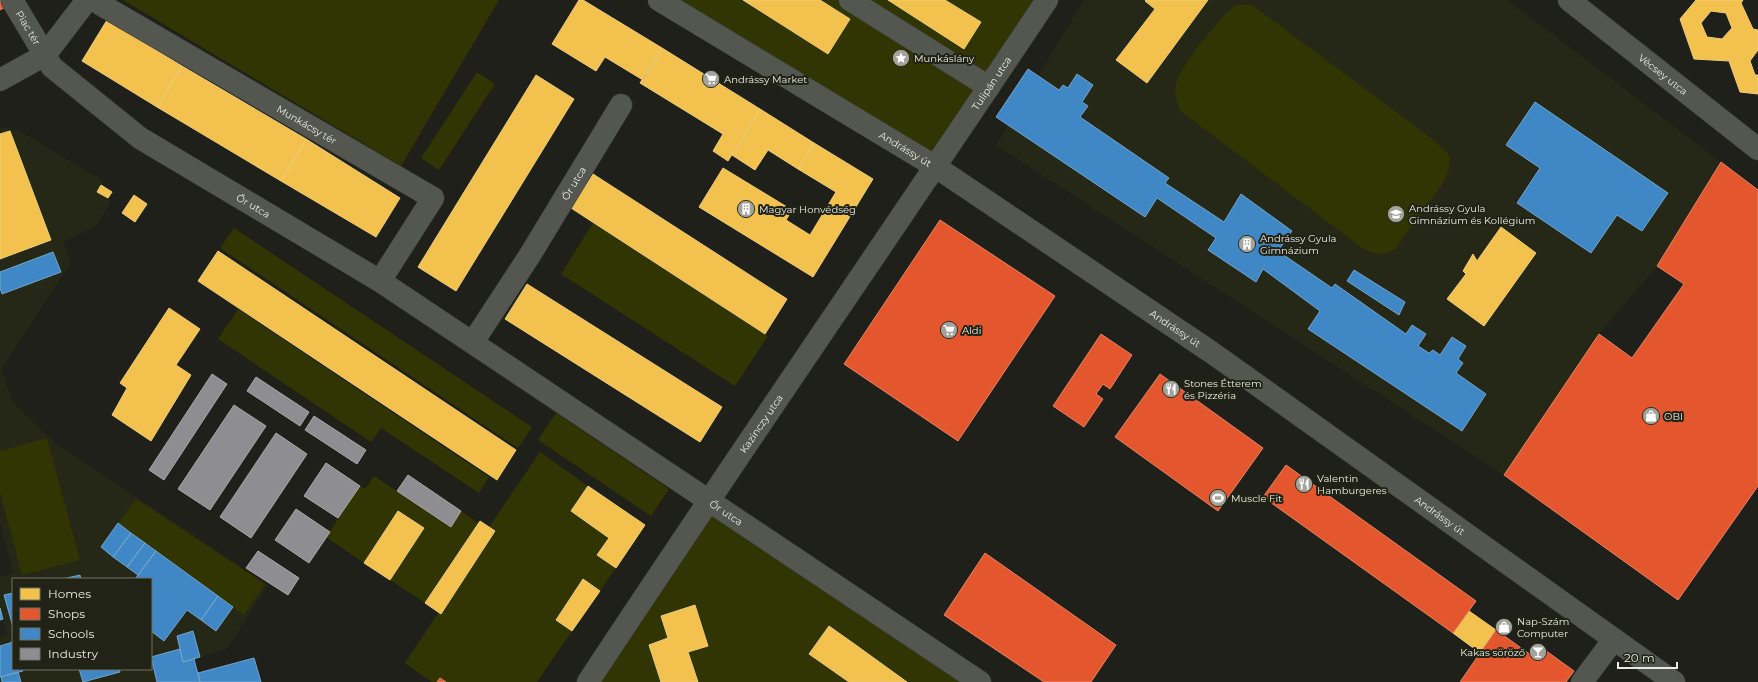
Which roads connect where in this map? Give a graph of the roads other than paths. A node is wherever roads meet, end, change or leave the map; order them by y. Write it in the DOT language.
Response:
graph roads {
  1 [pos="12,0"];
  2 [pos="87,0"];
  3 [pos="96,0"];
  4 [pos="659,0"];
  5 [pos="850,0"];
  6 [pos="1047,0"];
  7 [pos="1569,0"];
  8 [pos="45,55"];
  9 [pos="0,80"];
  10 [pos="989,87"];
  11 [pos="621,105"];
  12 [pos="1758,149"];
  13 [pos="936,167"];
  14 [pos="380,281"];
  15 [pos="473,342"];
  16 [pos="709,500"];
  17 [pos="1614,639"];
  18 [pos="588,682"];
  19 [pos="980,682"];
  20 [pos="1582,682"];
  21 [pos="1674,682"];
  1 -- 8 [label="street, Piac tér"];
  2 -- 8 [label="street"];
  3 -- 14 [label="street, Munkácsy tér"];
  4 -- 13 [label="street, Andrássy út"];
  5 -- 10 [label="street"];
  6 -- 10 [label="street, Tulipán utca"];
  7 -- 12 [label="street, Vécsey utca"];
  8 -- 9 [label="street"];
  8 -- 14 [label="street, Őr utca"];
  10 -- 13 [label="street, Tulipán utca"];
  11 -- 15 [label="street, Őr utca"];
  13 -- 16 [label="street, Kazinczy utca"];
  13 -- 17 [label="street, Andrássy út"];
  14 -- 15 [label="street, Őr utca"];
  15 -- 16 [label="street, Őr utca"];
  16 -- 18 [label="street, Kazinczy utca"];
  16 -- 19 [label="street, Őr utca"];
  17 -- 20 [label="street"];
  17 -- 21 [label="street, Andrássy út"];
}
